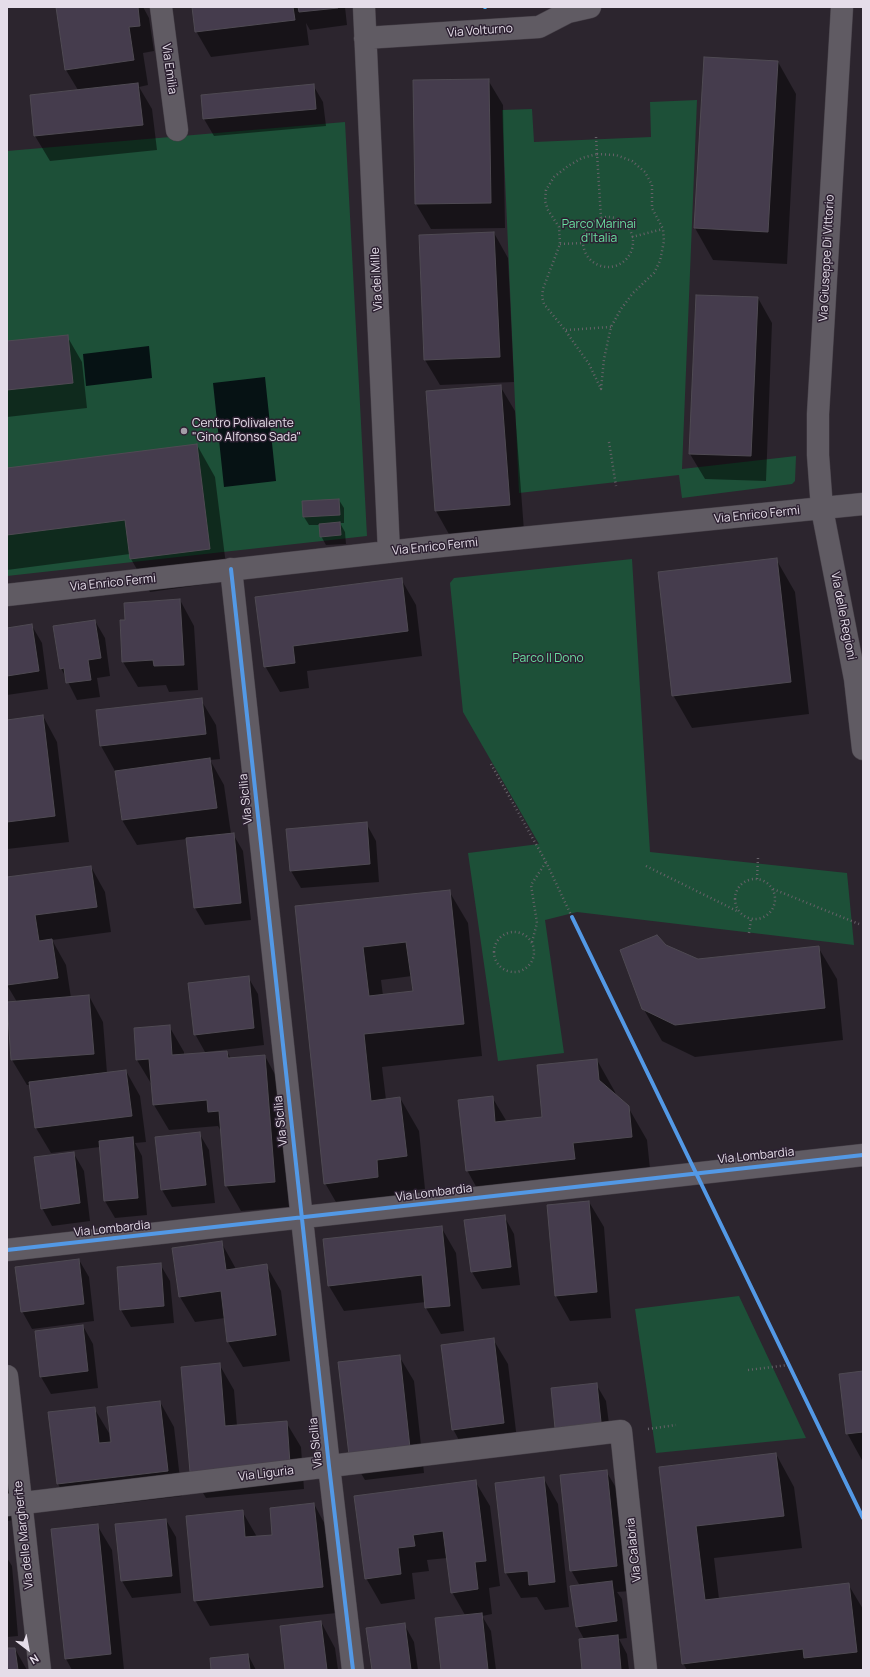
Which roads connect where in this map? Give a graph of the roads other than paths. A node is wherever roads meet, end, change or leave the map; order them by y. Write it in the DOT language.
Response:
graph roads {
  1 [pos="161,7"];
  2 [pos="364,7"];
  3 [pos="590,7"];
  4 [pos="842,7"];
  5 [pos="365,38"];
  6 [pos="177,130"];
  7 [pos="863,504"];
  8 [pos="822,508"];
  9 [pos="390,552"];
  10 [pos="231,570"];
  11 [pos="7,595"];
  12 [pos="863,748"];
  13 [pos="863,1155"];
  14 [pos="302,1218"];
  15 [pos="7,1250"];
  16 [pos="7,1376"];
  17 [pos="621,1431"];
  18 [pos="329,1466"];
  19 [pos="14,1504"];
  20 [pos="40,1670"];
  21 [pos="353,1670"];
  22 [pos="646,1670"];
  1 -- 6 [label="street, Via Emilia"];
  2 -- 5 [label="street, Via dei Mille"];
  3 -- 5 [label="street, Via Volturno"];
  4 -- 8 [label="street, Via Giuseppe Di Vittorio"];
  5 -- 9 [label="street, Via dei Mille"];
  7 -- 8 [label="street, Via Enrico Fermi"];
  8 -- 9 [label="street, Via Enrico Fermi"];
  8 -- 12 [label="street, Via delle Regioni"];
  9 -- 10 [label="street, Via Enrico Fermi"];
  10 -- 11 [label="street, Via Enrico Fermi"];
  10 -- 14 [label="street, Via Sicilia"];
  13 -- 14 [label="street, Via Lombardia"];
  14 -- 15 [label="street, Via Lombardia"];
  14 -- 18 [label="street, Via Sicilia"];
  16 -- 19 [label="street, Via delle Margherite"];
  17 -- 18 [label="street, Via Liguria"];
  17 -- 22 [label="street, Via Calabria"];
  18 -- 19 [label="street, Via Liguria"];
  18 -- 21 [label="street, Via Sicilia"];
  19 -- 20 [label="street, Via delle Margherite"];
}
